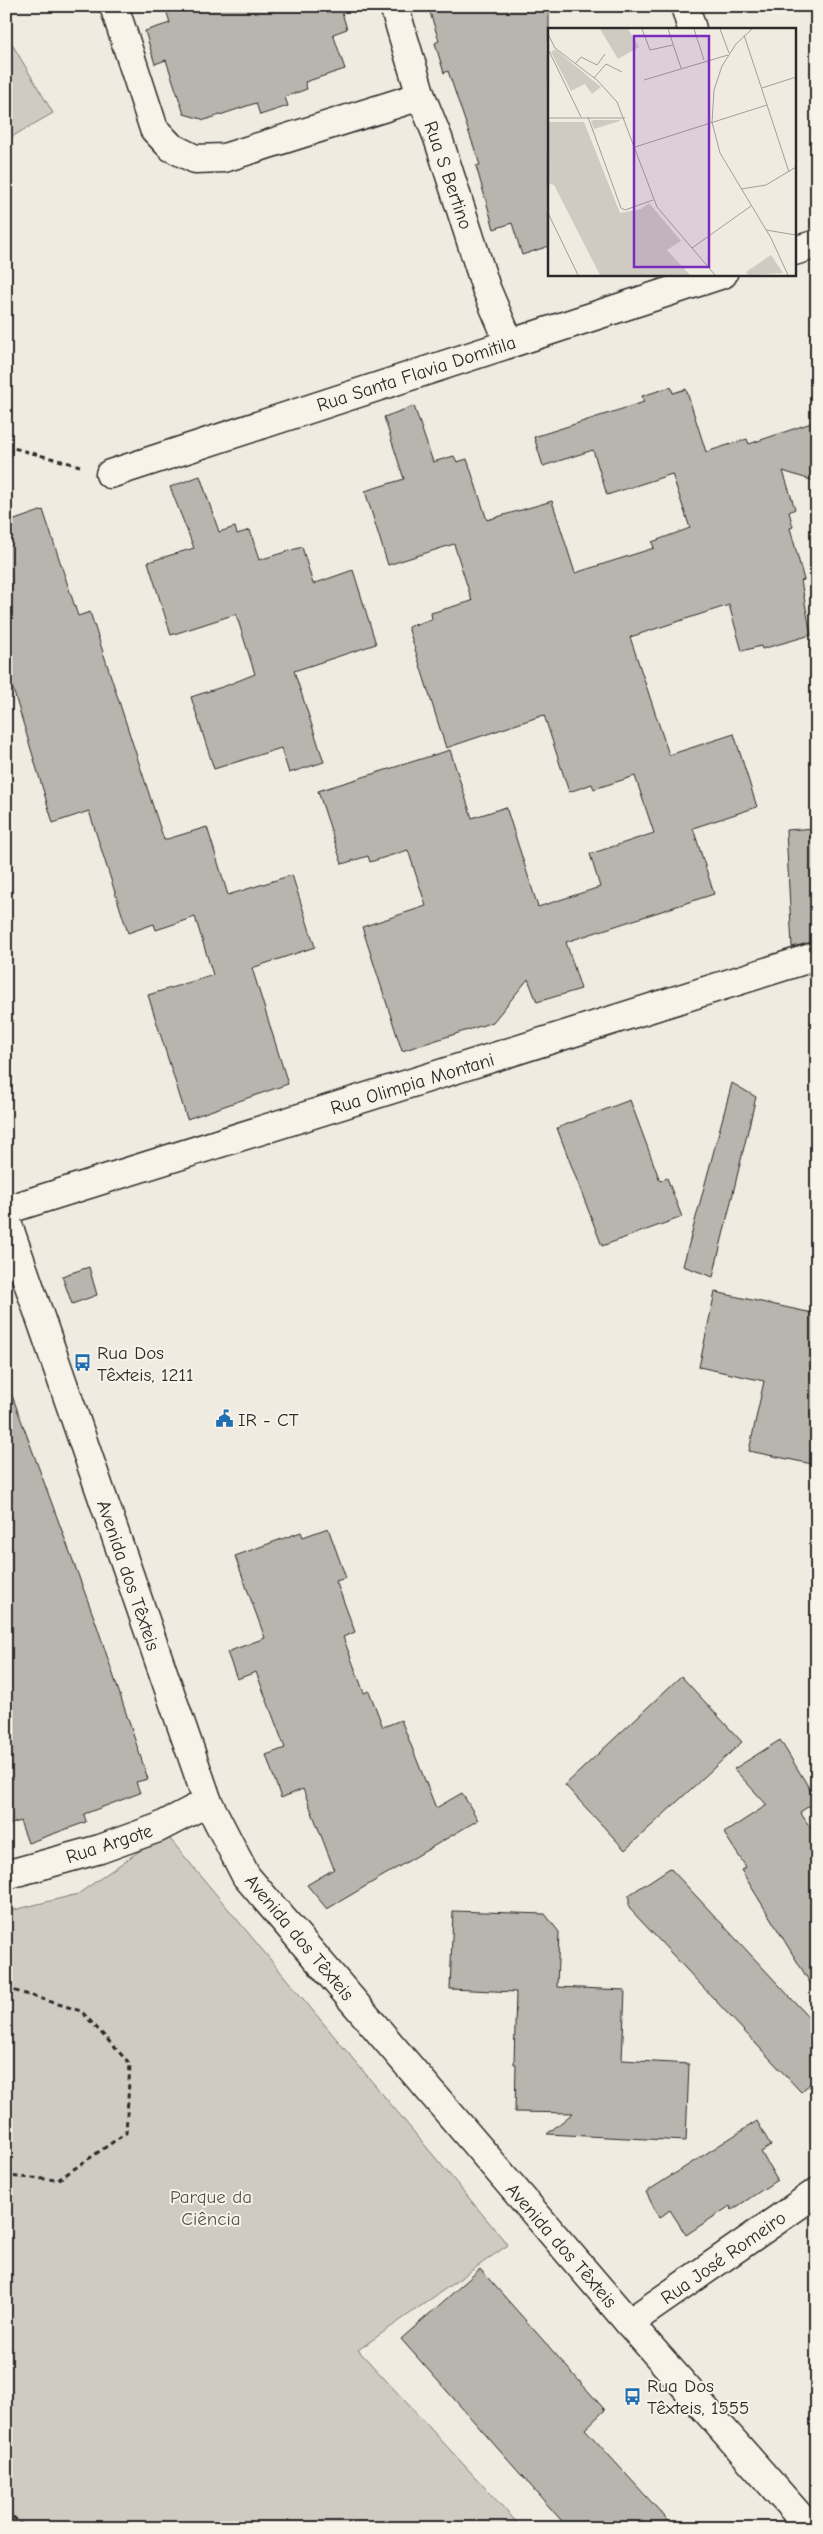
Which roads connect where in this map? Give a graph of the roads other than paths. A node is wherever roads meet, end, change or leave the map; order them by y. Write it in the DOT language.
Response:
graph roads {
  1 [pos="114,6"];
  2 [pos="394,6"];
  3 [pos="685,6"];
  4 [pos="692,28"];
  5 [pos="421,96"];
  6 [pos="817,244"];
  7 [pos="796,250"];
  8 [pos="720,275"];
  9 [pos="509,342"];
  10 [pos="110,474"];
  11 [pos="817,956"];
  12 [pos="6,1210"];
  13 [pos="6,1219"];
  14 [pos="208,1802"];
  15 [pos="6,1875"];
  16 [pos="817,2192"];
  17 [pos="629,2322"];
  18 [pos="810,2528"];
  1 -- 5 [label="street"];
  2 -- 5 [label="street, Rua S Bertino"];
  3 -- 4 [label="street"];
  5 -- 9 [label="street, Rua S Bertino"];
  6 -- 7 [label="street"];
  8 -- 9 [label="street, Rua Santa Flavia Domitila"];
  9 -- 10 [label="street, Rua Santa Flavia Domitila"];
  11 -- 12 [label="street, Rua Olimpia Montani"];
  13 -- 14 [label="street, Avenida dos Têxteis"];
  14 -- 15 [label="street, Rua Argote"];
  14 -- 17 [label="street, Avenida dos Têxteis"];
  16 -- 17 [label="street, Rua José Romeiro"];
  17 -- 18 [label="street, Avenida dos Têxteis"];
}
